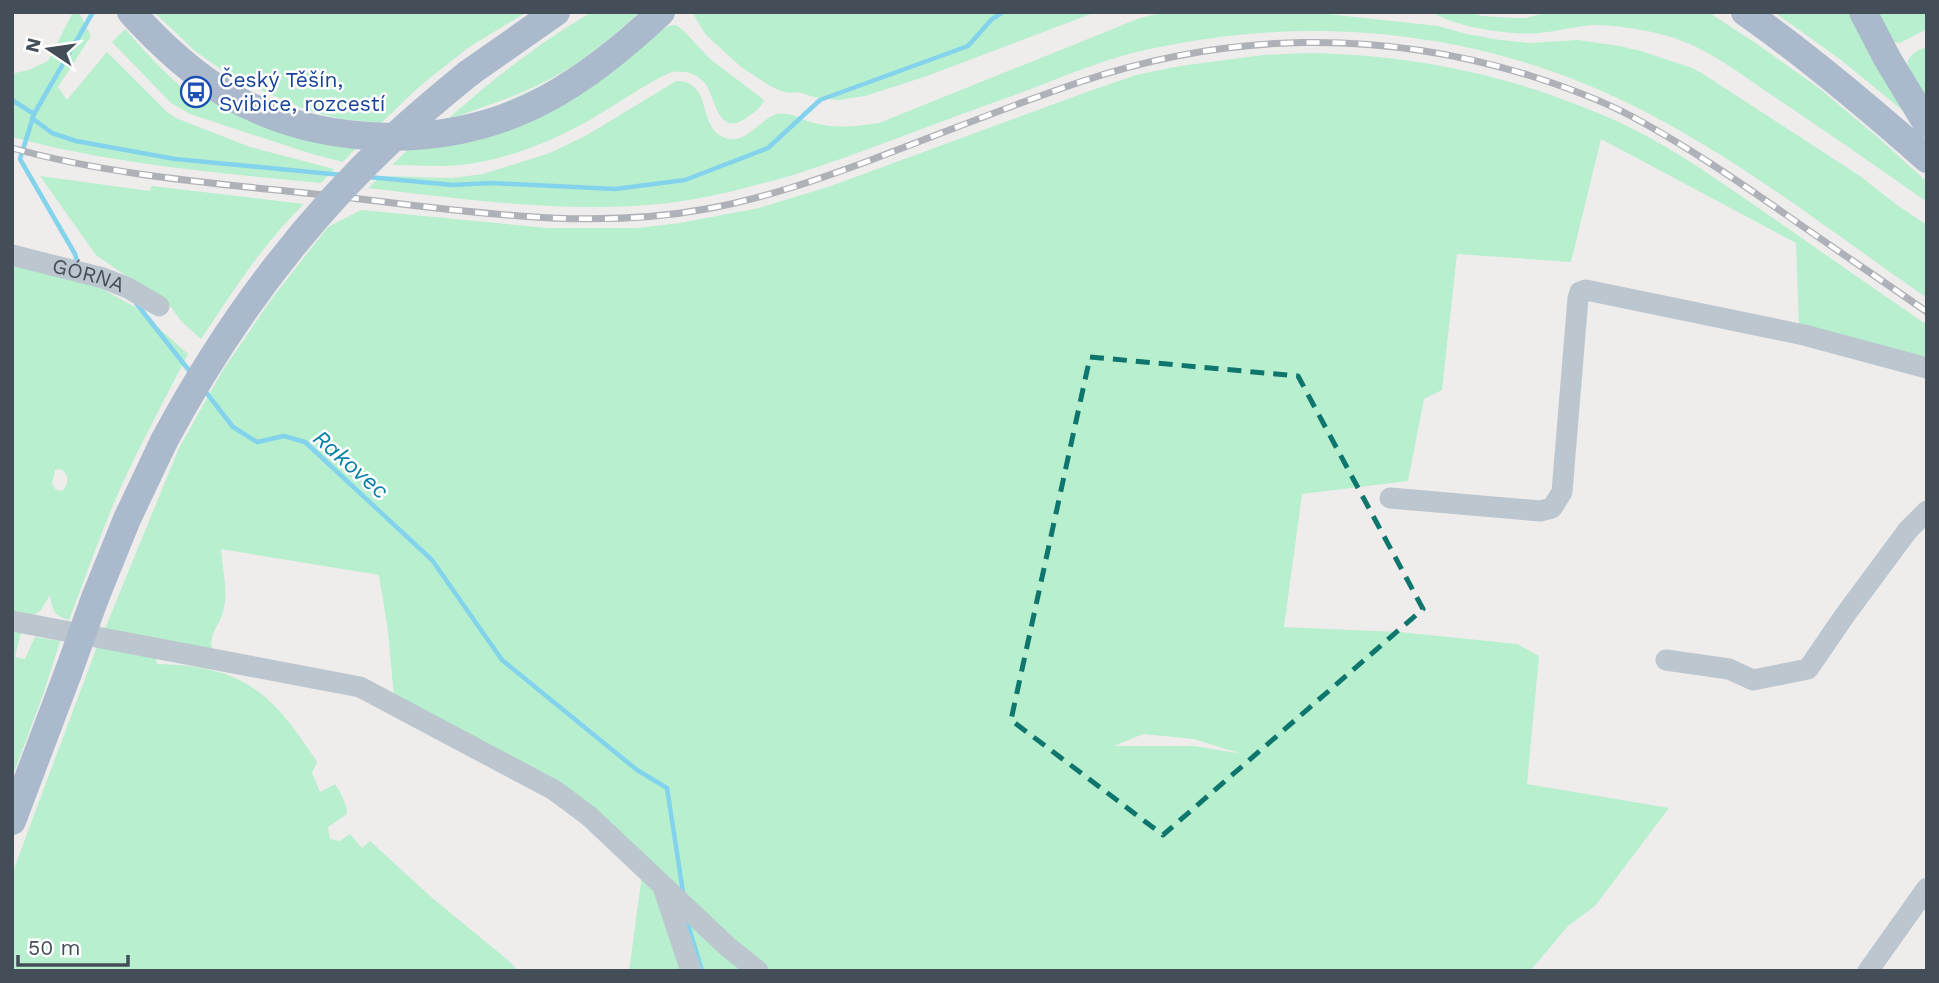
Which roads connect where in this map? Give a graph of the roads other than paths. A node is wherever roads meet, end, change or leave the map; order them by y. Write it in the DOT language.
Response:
graph roads {
  1 [pos="131,12"];
  2 [pos="556,12"];
  3 [pos="661,12"];
  4 [pos="1745,12"];
  5 [pos="1863,12"];
  6 [pos="1927,124"];
  7 [pos="1927,159"];
  8 [pos="12,255"];
  9 [pos="159,306"];
  10 [pos="1927,368"];
  11 [pos="1390,498"];
  12 [pos="1927,512"];
  13 [pos="12,621"];
  14 [pos="1666,660"];
  15 [pos="12,821"];
  16 [pos="1927,888"];
  17 [pos="668,891"];
  18 [pos="691,971"];
  19 [pos="758,971"];
  20 [pos="1868,971"];
  1 -- 3 [label="main road"];
  2 -- 15 [label="main road, bridge"];
  4 -- 7 [label="main road"];
  5 -- 6 [label="main road"];
  8 -- 9 [label="street, GÓRNA"];
  10 -- 11 [label="street"];
  12 -- 14 [label="street"];
  13 -- 17 [label="street"];
  16 -- 20 [label="street"];
  17 -- 18 [label="street"];
  17 -- 19 [label="street"];
}
